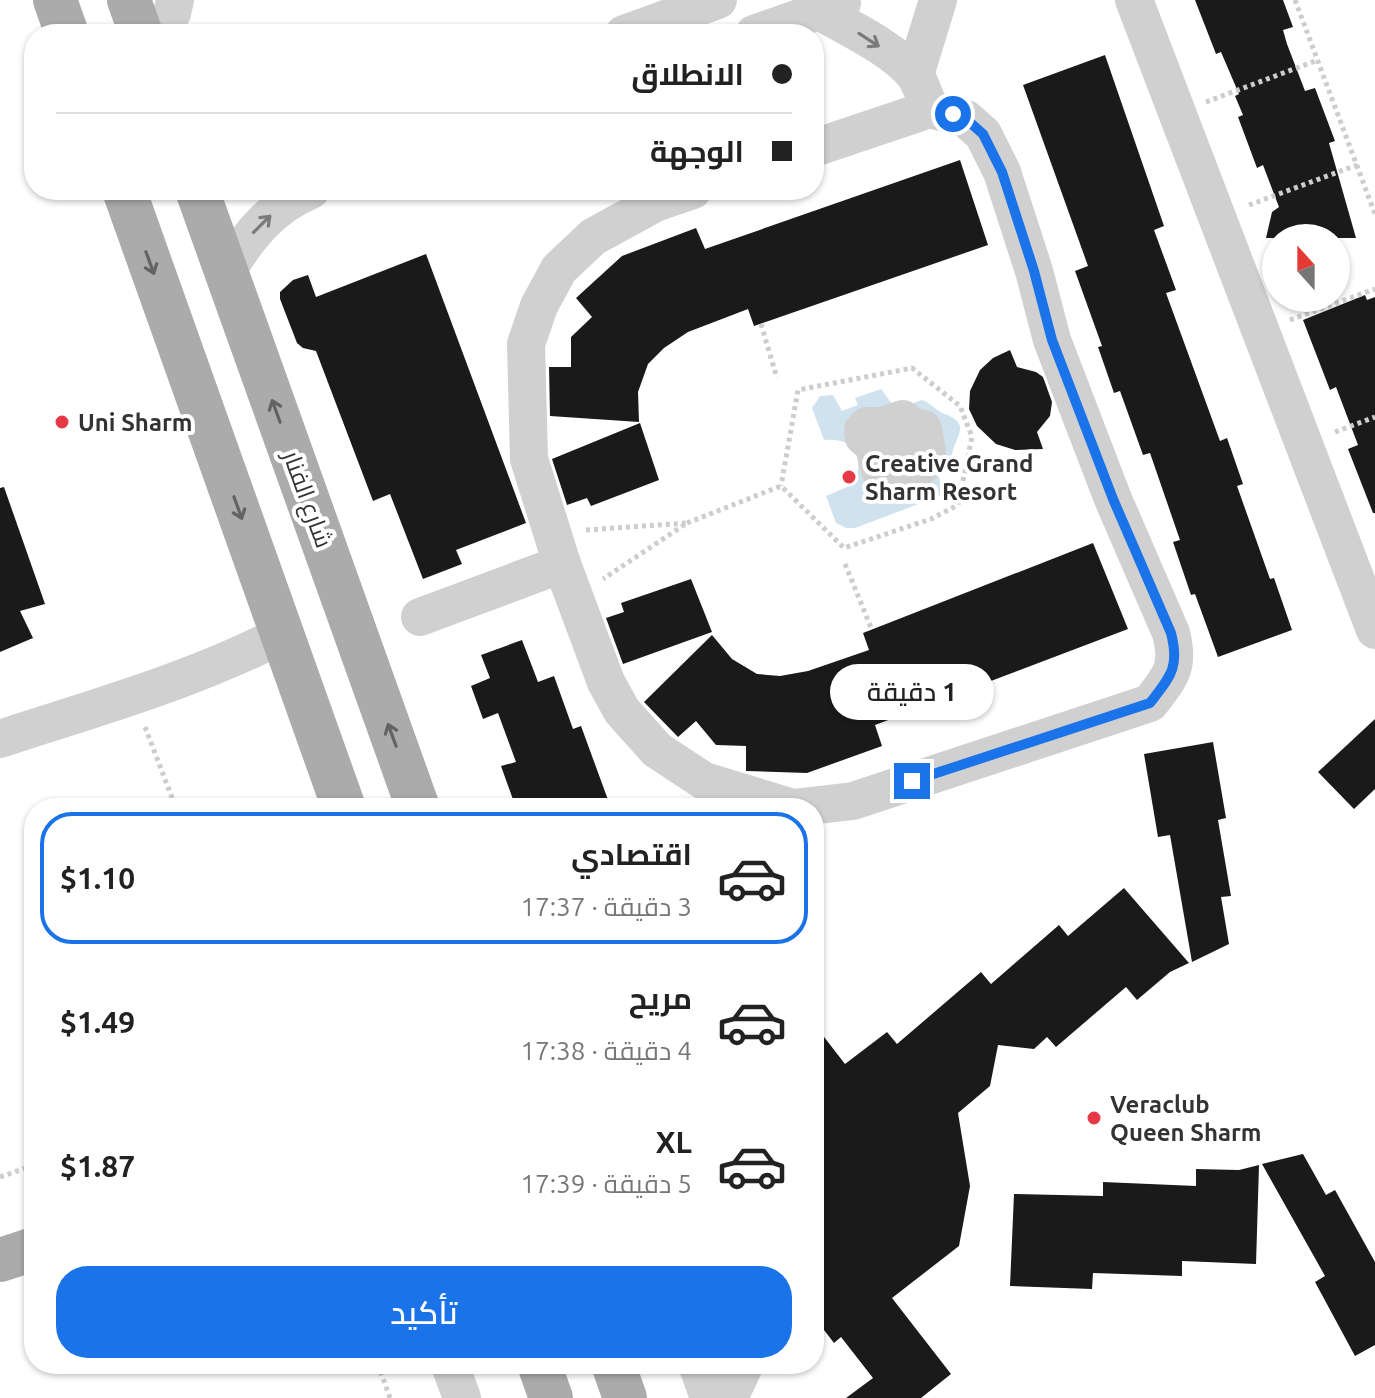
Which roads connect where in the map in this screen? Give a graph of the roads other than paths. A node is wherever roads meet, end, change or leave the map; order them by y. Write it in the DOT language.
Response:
graph roads {
  1 [pos="55,0"];
  2 [pos="129,0"];
  3 [pos="175,0"];
  4 [pos="718,0"];
  5 [pos="938,0"];
  6 [pos="1134,0"];
  7 [pos="835,6"];
  8 [pos="63,24"];
  9 [pos="137,24"];
  10 [pos="165,24"];
  11 [pos="652,24"];
  12 [pos="783,24"];
  13 [pos="922,92"];
  14 [pos="824,143"];
  15 [pos="128,200"];
  16 [pos="201,200"];
  17 [pos="292,200"];
  18 [pos="664,200"];
  19 [pos="226,272"];
  20 [pos="564,565"];
  21 [pos="420,617"];
  22 [pos="1375,630"];
  23 [pos="281,635"];
  24 [pos="0,739"];
  25 [pos="340,798"];
  26 [pos="414,798"];
  27 [pos="760,798"];
  28 [pos="824,804"];
  29 [pos="24,1252"];
  30 [pos="0,1260"];
  31 [pos="453,1374"];
  32 [pos="543,1374"];
  33 [pos="617,1374"];
  34 [pos="701,1374"];
  35 [pos="740,1374"];
  36 [pos="462,1398"];
  37 [pos="551,1398"];
  38 [pos="625,1398"];
  39 [pos="709,1398"];
  40 [pos="729,1398"];
  1 -- 8 [label="main road"];
  2 -- 9 [label="main road"];
  3 -- 10 [label="street"];
  4 -- 11 [label="street"];
  5 -- 13 [label="street"];
  6 -- 22 [label="street"];
  7 -- 12 [label="street"];
  7 -- 13 [label="street, one-way"];
  13 -- 14 [label="street"];
  13 -- 28 [label="street"];
  15 -- 23 [label="main road, one-way"];
  16 -- 19 [label="main road, شارع الفنار"];
  19 -- 17 [label="street, one-way"];
  18 -- 20 [label="street"];
  26 -- 19 [label="main road, شارع الفنار, one-way"];
  20 -- 21 [label="street"];
  20 -- 27 [label="street"];
  23 -- 24 [label="street"];
  23 -- 25 [label="main road"];
  29 -- 30 [label="main road"];
  31 -- 36 [label="street"];
  32 -- 37 [label="main road"];
  33 -- 38 [label="main road"];
  34 -- 39 [label="street"];
  35 -- 40 [label="street"];
}
